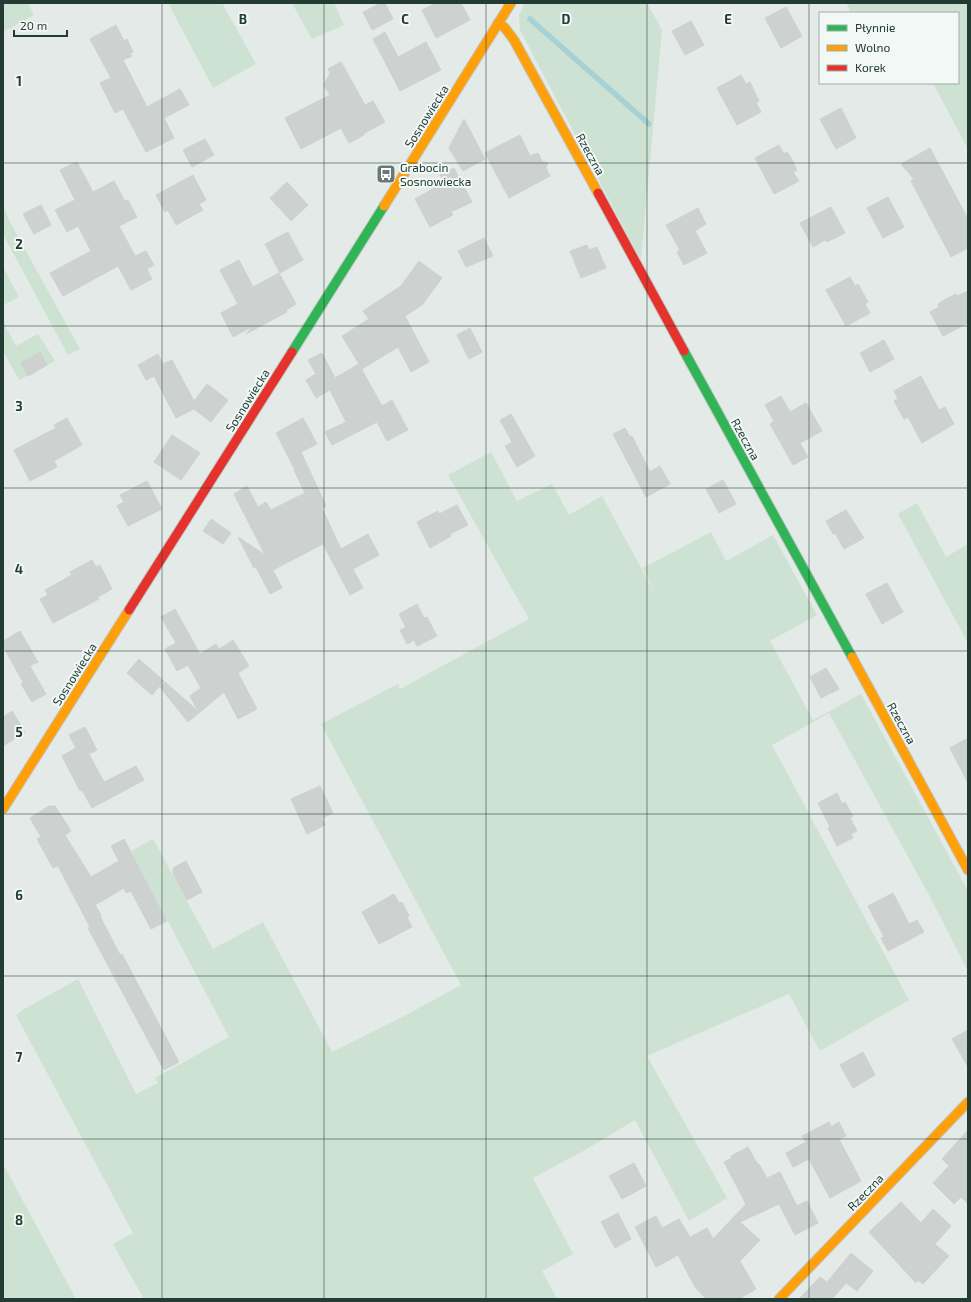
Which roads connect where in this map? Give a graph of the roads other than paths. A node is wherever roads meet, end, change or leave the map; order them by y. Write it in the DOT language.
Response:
graph roads {
  1 [pos="511,3"];
  2 [pos="498,23"];
  3 [pos="3,809"];
  4 [pos="968,870"];
  5 [pos="968,1102"];
  6 [pos="779,1299"];
  1 -- 2 [label="street, Sosnowiecka"];
  2 -- 3 [label="street, Sosnowiecka"];
  2 -- 4 [label="street, Rzeczna"];
  5 -- 6 [label="street, Rzeczna"];
}
